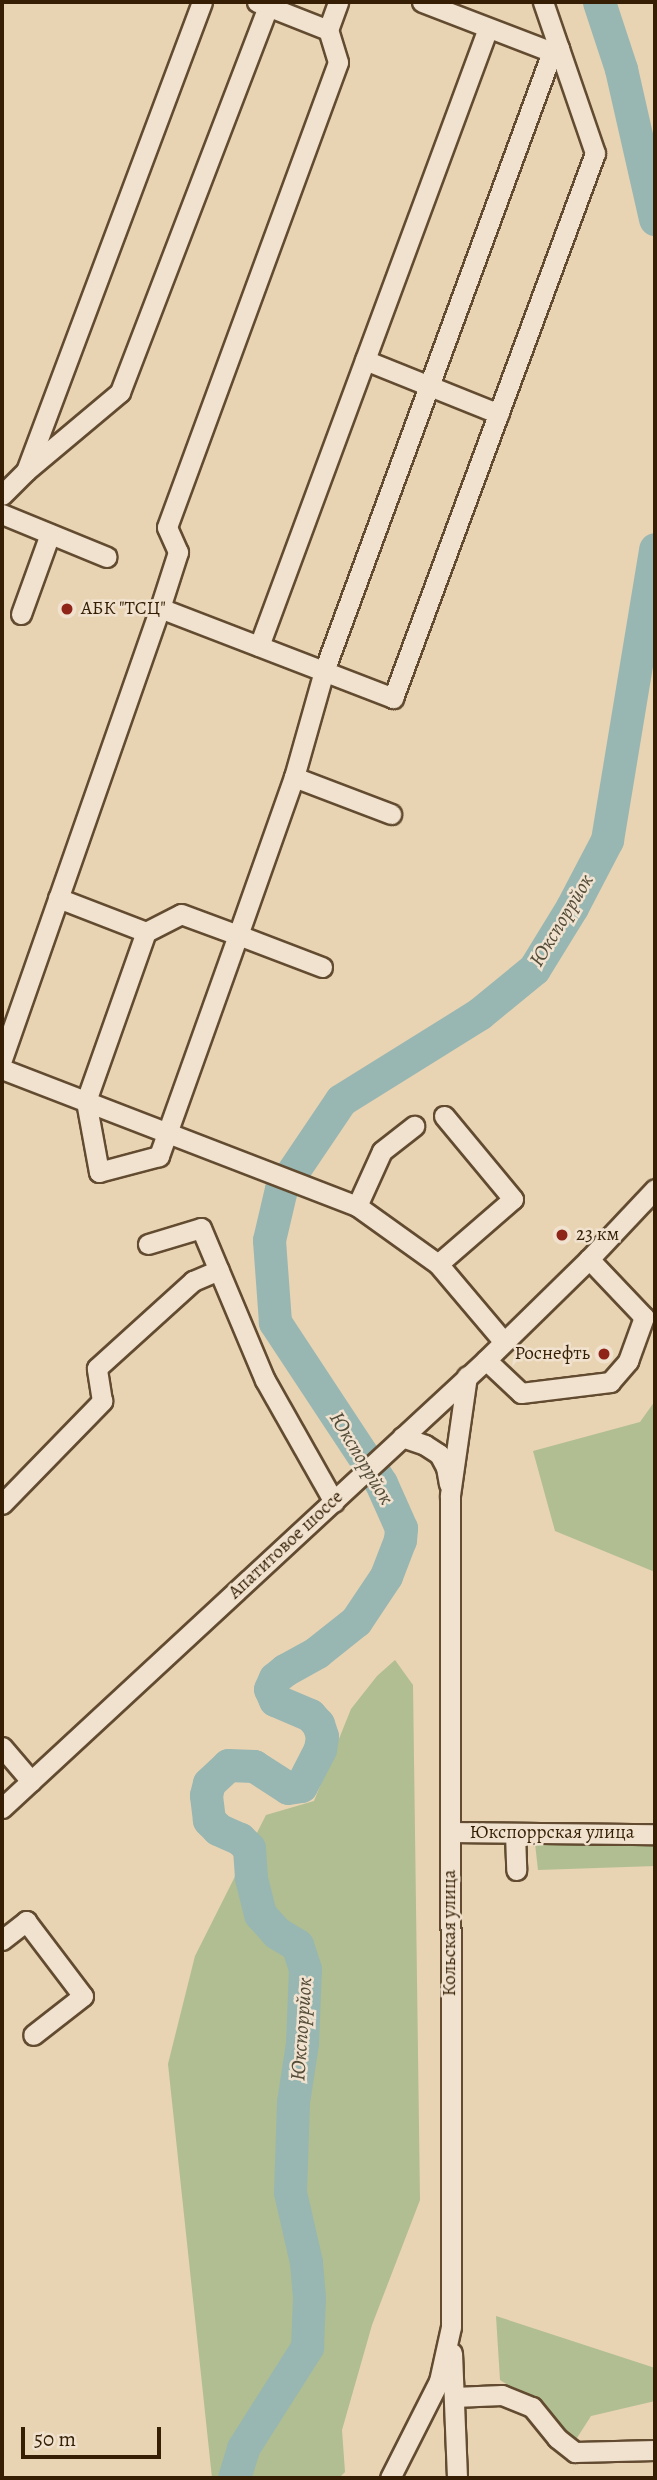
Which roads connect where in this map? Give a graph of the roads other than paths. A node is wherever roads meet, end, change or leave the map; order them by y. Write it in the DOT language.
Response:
graph roads {
  1 [pos="202,2"];
  2 [pos="338,2"];
  3 [pos="422,2"];
  4 [pos="543,2"];
  5 [pos="265,3"];
  6 [pos="488,28"];
  7 [pos="328,30"];
  8 [pos="556,51"];
  9 [pos="365,360"];
  10 [pos="429,386"];
  11 [pos="499,414"];
  12 [pos="26,471"];
  13 [pos="2,495"];
  14 [pos="2,514"];
  15 [pos="50,534"];
  16 [pos="107,557"];
  17 [pos="160,608"];
  18 [pos="21,614"];
  19 [pos="259,646"];
  20 [pos="324,671"];
  21 [pos="295,777"];
  22 [pos="391,814"];
  23 [pos="58,898"];
  24 [pos="146,932"];
  25 [pos="238,935"];
  26 [pos="322,967"];
  27 [pos="2,1059"];
  28 [pos="2,1069"];
  29 [pos="86,1101"];
  30 [pos="444,1116"];
  31 [pos="414,1126"];
  32 [pos="167,1133"];
  33 [pos="655,1189"];
  34 [pos="355,1205"];
  35 [pos="148,1244"];
  36 [pos="589,1259"];
  37 [pos="438,1264"];
  38 [pos="219,1270"];
  39 [pos="503,1342"];
  40 [pos="485,1360"];
  41 [pos="467,1377"];
  42 [pos="395,1443"];
  43 [pos="450,1495"];
  44 [pos="334,1502"];
  45 [pos="2,1504"];
  46 [pos="2,1747"];
  47 [pos="32,1781"];
  48 [pos="2,1808"];
  49 [pos="450,1832"];
  50 [pos="515,1832"];
  51 [pos="655,1834"];
  52 [pos="516,1870"];
  53 [pos="2,1940"];
  54 [pos="33,2035"];
  55 [pos="451,2328"];
  56 [pos="454,2396"];
  57 [pos="655,2451"];
  58 [pos="390,2478"];
  59 [pos="457,2478"];
  1 -- 12 [label="street"];
  2 -- 7 [label="street"];
  3 -- 6 [label="street"];
  4 -- 8 [label="street"];
  5 -- 7 [label="street"];
  5 -- 12 [label="street"];
  6 -- 8 [label="street"];
  6 -- 9 [label="street"];
  7 -- 17 [label="street"];
  8 -- 10 [label="street"];
  8 -- 11 [label="street"];
  9 -- 10 [label="street"];
  9 -- 19 [label="street"];
  10 -- 11 [label="street"];
  10 -- 20 [label="street"];
  11 -- 20 [label="street"];
  12 -- 13 [label="street"];
  14 -- 15 [label="street"];
  15 -- 16 [label="street"];
  15 -- 18 [label="street"];
  17 -- 19 [label="street"];
  17 -- 23 [label="street"];
  19 -- 20 [label="street"];
  20 -- 21 [label="street"];
  21 -- 22 [label="street"];
  21 -- 25 [label="street"];
  23 -- 24 [label="street"];
  23 -- 27 [label="street"];
  24 -- 25 [label="street"];
  24 -- 29 [label="street"];
  25 -- 26 [label="street"];
  25 -- 32 [label="street"];
  28 -- 29 [label="street"];
  29 -- 32 [label="street"];
  29 -- 32 [label="street"];
  30 -- 37 [label="street"];
  31 -- 34 [label="street"];
  32 -- 34 [label="street"];
  33 -- 36 [label="street, Апатитовое шоссе"];
  34 -- 37 [label="street"];
  35 -- 38 [label="street"];
  36 -- 39 [label="street, Апатитовое шоссе"];
  36 -- 40 [label="street"];
  37 -- 39 [label="street"];
  38 -- 44 [label="street"];
  38 -- 45 [label="street"];
  39 -- 40 [label="street, Апатитовое шоссе"];
  40 -- 41 [label="street, Апатитовое шоссе"];
  41 -- 42 [label="street, Апатитовое шоссе"];
  41 -- 43 [label="street, Кольская улица"];
  42 -- 43 [label="street"];
  42 -- 44 [label="street, Апатитовое шоссе"];
  43 -- 49 [label="street, Кольская улица"];
  44 -- 47 [label="street, Апатитовое шоссе"];
  46 -- 47 [label="street"];
  47 -- 48 [label="street, Апатитовое шоссе"];
  49 -- 50 [label="street, Юкспоррская улица"];
  49 -- 55 [label="street, Кольская улица"];
  50 -- 51 [label="street, Юкспоррская улица"];
  50 -- 52 [label="street"];
  53 -- 54 [label="street"];
  55 -- 56 [label="street"];
  55 -- 58 [label="street, Кольская улица"];
  56 -- 57 [label="street"];
  56 -- 59 [label="street"];
}
